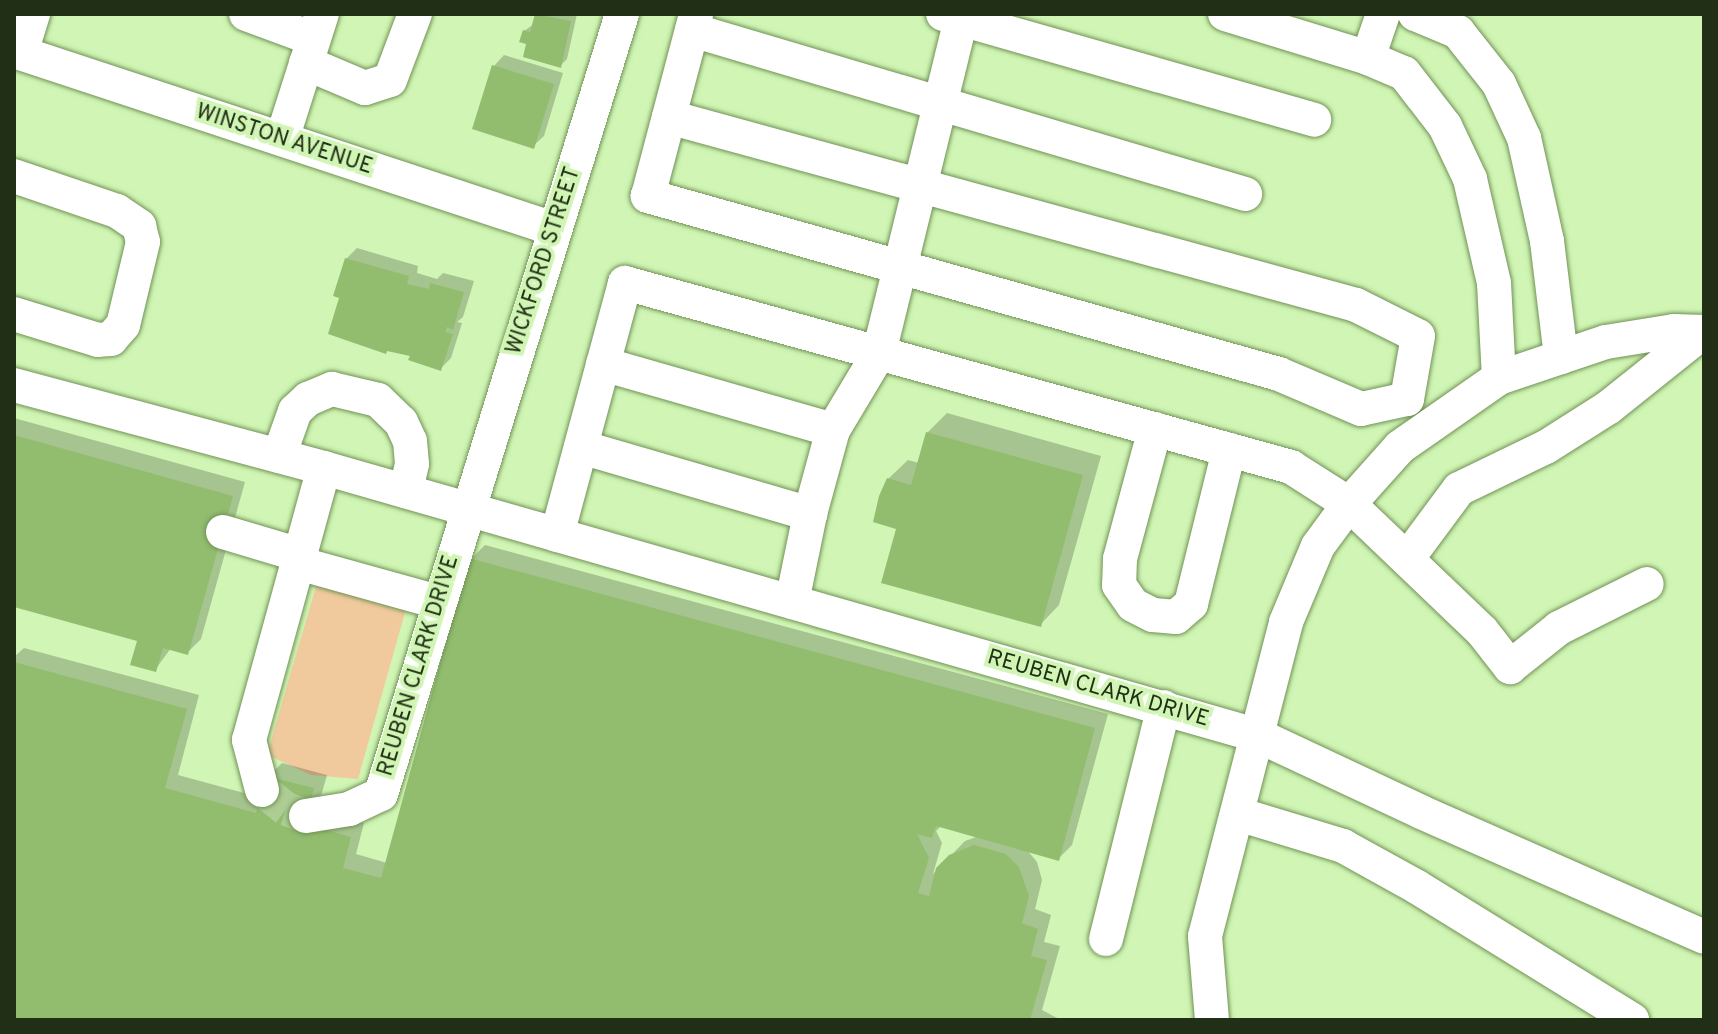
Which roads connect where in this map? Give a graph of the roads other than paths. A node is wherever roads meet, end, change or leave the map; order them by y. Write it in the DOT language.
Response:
graph roads {
  1 [pos="33,14"];
  2 [pos="246,14"];
  3 [pos="415,14"];
  4 [pos="622,14"];
  5 [pos="1225,14"];
  6 [pos="1383,14"];
  7 [pos="1415,14"];
  8 [pos="952,17"];
  9 [pos="694,22"];
  10 [pos="314,39"];
  11 [pos="18,52"];
  12 [pos="1368,58"];
  13 [pos="941,104"];
  14 [pos="669,117"];
  15 [pos="1314,120"];
  16 [pos="282,139"];
  17 [pos="14,176"];
  18 [pos="920,186"];
  19 [pos="1245,194"];
  20 [pos="554,229"];
  21 [pos="900,267"];
  22 [pos="14,314"];
  23 [pos="1703,332"];
  24 [pos="879,353"];
  25 [pos="1561,357"];
  26 [pos="603,364"];
  27 [pos="1499,378"];
  28 [pos="14,385"];
  29 [pos="1155,429"];
  30 [pos="833,430"];
  31 [pos="581,447"];
  32 [pos="1229,450"];
  33 [pos="279,456"];
  34 [pos="324,468"];
  35 [pos="406,491"];
  36 [pos="1349,504"];
  37 [pos="466,509"];
  38 [pos="810,514"];
  39 [pos="557,535"];
  40 [pos="220,540"];
  41 [pos="1407,559"];
  42 [pos="298,563"];
  43 [pos="1647,584"];
  44 [pos="438,602"];
  45 [pos="792,602"];
  46 [pos="1164,707"];
  47 [pos="1259,736"];
  48 [pos="262,790"];
  49 [pos="1238,814"];
  50 [pos="306,816"];
  51 [pos="1704,937"];
  52 [pos="1106,939"];
  53 [pos="1212,1020"];
  54 [pos="1632,1020"];
  1 -- 11 [label="street"];
  2 -- 10 [label="street"];
  3 -- 10 [label="street"];
  4 -- 20 [label="street, WICKFORD STREET"];
  5 -- 12 [label="street"];
  6 -- 12 [label="street"];
  7 -- 25 [label="street"];
  8 -- 13 [label="street"];
  8 -- 15 [label="street"];
  9 -- 13 [label="street"];
  9 -- 14 [label="street"];
  10 -- 16 [label="street"];
  11 -- 16 [label="street, WINSTON AVENUE"];
  12 -- 27 [label="street"];
  13 -- 18 [label="street"];
  13 -- 19 [label="street"];
  14 -- 18 [label="street"];
  14 -- 21 [label="street"];
  16 -- 20 [label="street, WINSTON AVENUE"];
  17 -- 22 [label="street"];
  18 -- 21 [label="street"];
  18 -- 21 [label="street"];
  20 -- 37 [label="street, WICKFORD STREET"];
  21 -- 24 [label="street"];
  23 -- 25 [label="street"];
  23 -- 41 [label="street"];
  24 -- 26 [label="street"];
  24 -- 29 [label="street"];
  24 -- 30 [label="street"];
  25 -- 27 [label="street"];
  26 -- 30 [label="street"];
  26 -- 31 [label="street"];
  27 -- 36 [label="street"];
  28 -- 33 [label="street, REUBEN CLARK DRIVE"];
  29 -- 32 [label="street"];
  29 -- 32 [label="street"];
  30 -- 38 [label="street"];
  31 -- 38 [label="street"];
  31 -- 39 [label="street"];
  32 -- 36 [label="street"];
  33 -- 34 [label="street, REUBEN CLARK DRIVE"];
  33 -- 35 [label="street"];
  34 -- 35 [label="street, REUBEN CLARK DRIVE"];
  34 -- 42 [label="street"];
  35 -- 37 [label="street, REUBEN CLARK DRIVE"];
  36 -- 41 [label="street"];
  36 -- 47 [label="street"];
  37 -- 39 [label="street, REUBEN CLARK DRIVE"];
  37 -- 44 [label="street, REUBEN CLARK DRIVE"];
  38 -- 45 [label="street"];
  39 -- 45 [label="street, REUBEN CLARK DRIVE"];
  40 -- 42 [label="street"];
  41 -- 43 [label="street"];
  42 -- 44 [label="street"];
  42 -- 48 [label="street"];
  44 -- 50 [label="street, REUBEN CLARK DRIVE"];
  45 -- 46 [label="street, REUBEN CLARK DRIVE"];
  46 -- 47 [label="street, REUBEN CLARK DRIVE"];
  46 -- 52 [label="street"];
  47 -- 49 [label="street"];
  47 -- 51 [label="street, REUBEN CLARK DRIVE"];
  49 -- 53 [label="street"];
  49 -- 54 [label="street"];
}
